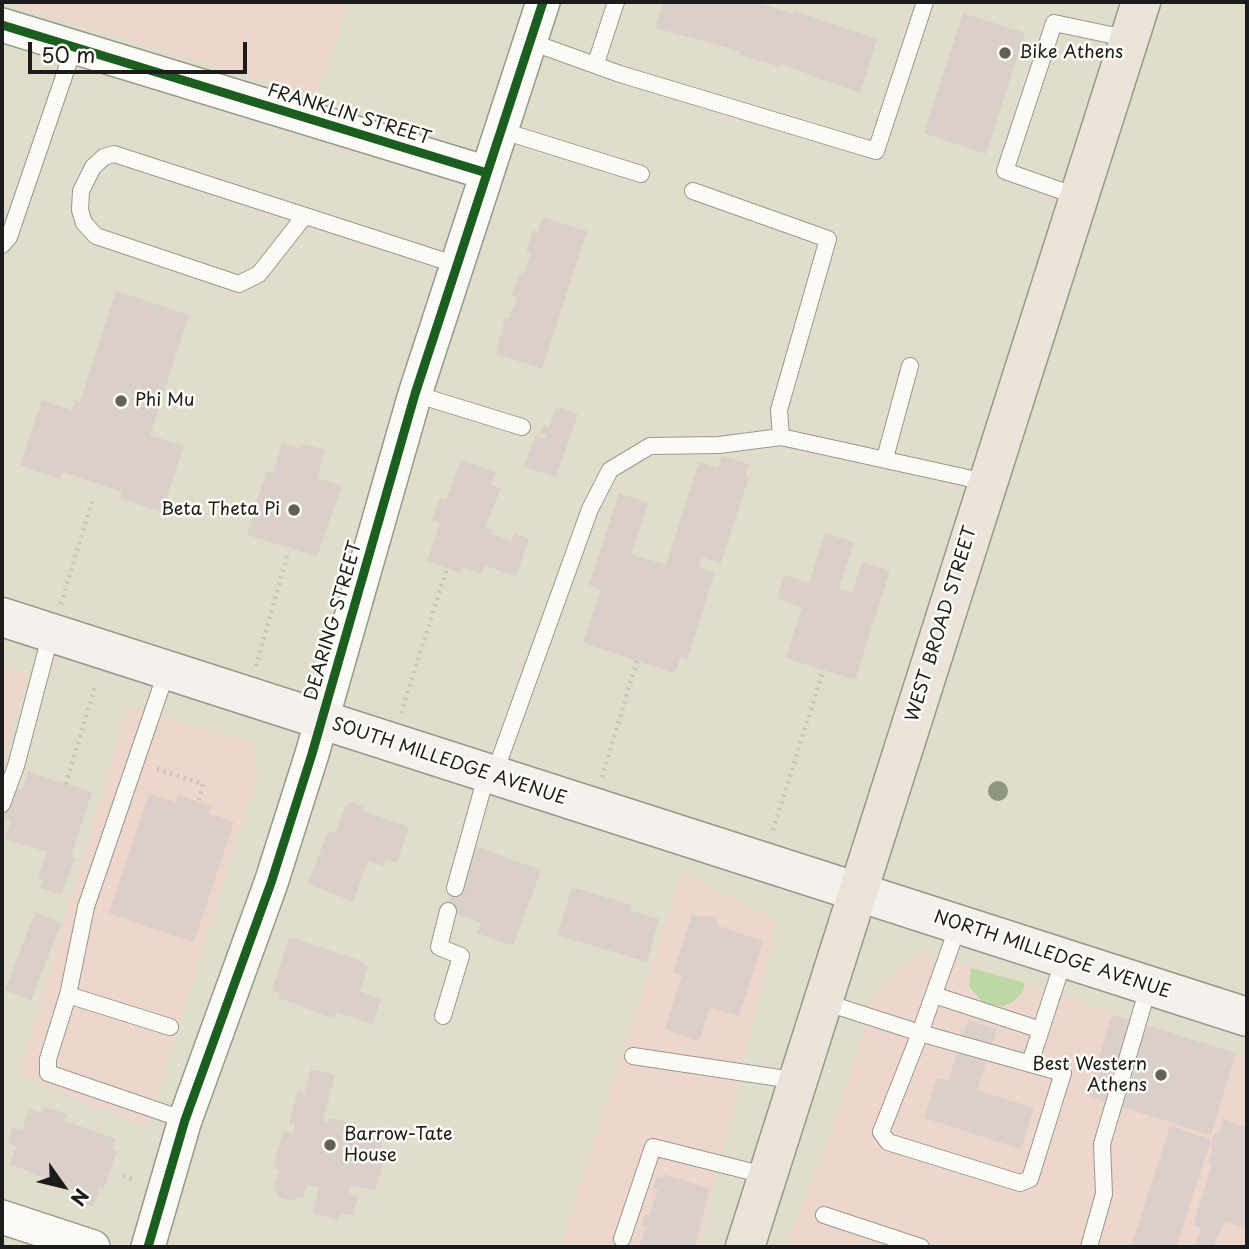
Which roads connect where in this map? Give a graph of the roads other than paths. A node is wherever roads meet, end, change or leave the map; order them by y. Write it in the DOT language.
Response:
graph roads {
  1 [pos="543,2"];
  2 [pos="616,2"];
  3 [pos="925,2"];
  4 [pos="1141,2"];
  5 [pos="3,28"];
  6 [pos="1130,39"];
  7 [pos="531,42"];
  8 [pos="74,47"];
  9 [pos="596,63"];
  10 [pos="500,130"];
  11 [pos="487,173"];
  12 [pos="641,174"];
  13 [pos="693,191"];
  14 [pos="1079,197"];
  15 [pos="303,218"];
  16 [pos="2,245"];
  17 [pos="457,265"];
  18 [pos="910,366"];
  19 [pos="415,394"];
  20 [pos="522,427"];
  21 [pos="781,437"];
  22 [pos="885,458"];
  23 [pos="986,482"];
  24 [pos="2,617"];
  25 [pos="56,619"];
  26 [pos="167,670"];
  27 [pos="322,722"];
  28 [pos="491,775"];
  29 [pos="2,804"];
  30 [pos="455,888"];
  31 [pos="857,894"];
  32 [pos="448,911"];
  33 [pos="958,926"];
  34 [pos="1064,959"];
  35 [pos="1149,985"];
  36 [pos="68,995"];
  37 [pos="934,995"];
  38 [pos="824,1002"];
  39 [pos="443,1016"];
  40 [pos="1247,1017"];
  41 [pos="170,1027"];
  42 [pos="1041,1030"];
  43 [pos="920,1033"];
  44 [pos="634,1056"];
  45 [pos="1030,1063"];
  46 [pos="799,1081"];
  47 [pos="185,1120"];
  48 [pos="768,1176"];
  49 [pos="824,1215"];
  50 [pos="2,1217"];
  51 [pos="622,1239"];
  52 [pos="93,1247"];
  53 [pos="148,1247"];
  54 [pos="745,1247"];
  55 [pos="921,1247"];
  56 [pos="1089,1247"];
  1 -- 7 [label="street, DEARING STREET"];
  2 -- 9 [label="lane"];
  3 -- 9 [label="lane"];
  4 -- 6 [label="main road, WEST BROAD STREET"];
  5 -- 8 [label="street, FRANKLIN STREET"];
  6 -- 14 [label="main road, WEST BROAD STREET"];
  6 -- 14 [label="lane"];
  7 -- 9 [label="lane"];
  7 -- 10 [label="street, DEARING STREET"];
  8 -- 11 [label="street, FRANKLIN STREET"];
  8 -- 16 [label="lane"];
  10 -- 11 [label="street, DEARING STREET"];
  10 -- 12 [label="lane"];
  11 -- 17 [label="street, DEARING STREET"];
  13 -- 21 [label="lane"];
  14 -- 23 [label="main road, WEST BROAD STREET"];
  15 -- 15 [label="lane"];
  15 -- 17 [label="lane"];
  17 -- 19 [label="street, DEARING STREET"];
  18 -- 22 [label="lane"];
  19 -- 20 [label="lane"];
  19 -- 27 [label="street, DEARING STREET"];
  21 -- 22 [label="lane"];
  21 -- 28 [label="lane"];
  22 -- 23 [label="lane"];
  23 -- 31 [label="main road, WEST BROAD STREET"];
  24 -- 25 [label="main road, SOUTH MILLEDGE AVENUE"];
  25 -- 26 [label="main road, SOUTH MILLEDGE AVENUE"];
  25 -- 29 [label="lane"];
  26 -- 27 [label="main road, SOUTH MILLEDGE AVENUE"];
  26 -- 36 [label="lane"];
  27 -- 28 [label="main road, SOUTH MILLEDGE AVENUE"];
  27 -- 47 [label="street, DEARING STREET"];
  28 -- 30 [label="lane"];
  28 -- 31 [label="main road, SOUTH MILLEDGE AVENUE"];
  31 -- 33 [label="main road, NORTH MILLEDGE AVENUE"];
  31 -- 38 [label="main road, WEST BROAD STREET"];
  32 -- 39 [label="lane"];
  33 -- 34 [label="main road, NORTH MILLEDGE AVENUE"];
  33 -- 37 [label="lane"];
  34 -- 35 [label="main road, NORTH MILLEDGE AVENUE"];
  34 -- 42 [label="lane"];
  35 -- 40 [label="main road, NORTH MILLEDGE AVENUE"];
  35 -- 56 [label="lane"];
  36 -- 41 [label="lane"];
  36 -- 47 [label="lane"];
  37 -- 42 [label="lane"];
  37 -- 43 [label="lane"];
  38 -- 43 [label="lane"];
  38 -- 46 [label="main road, WEST BROAD STREET"];
  42 -- 45 [label="lane"];
  43 -- 45 [label="lane"];
  43 -- 45 [label="lane"];
  44 -- 46 [label="lane"];
  46 -- 48 [label="main road, WEST BROAD STREET"];
  47 -- 53 [label="street, DEARING STREET"];
  48 -- 51 [label="lane"];
  48 -- 54 [label="main road, WEST BROAD STREET"];
  49 -- 55 [label="lane"];
  50 -- 52 [label="street"];
}
